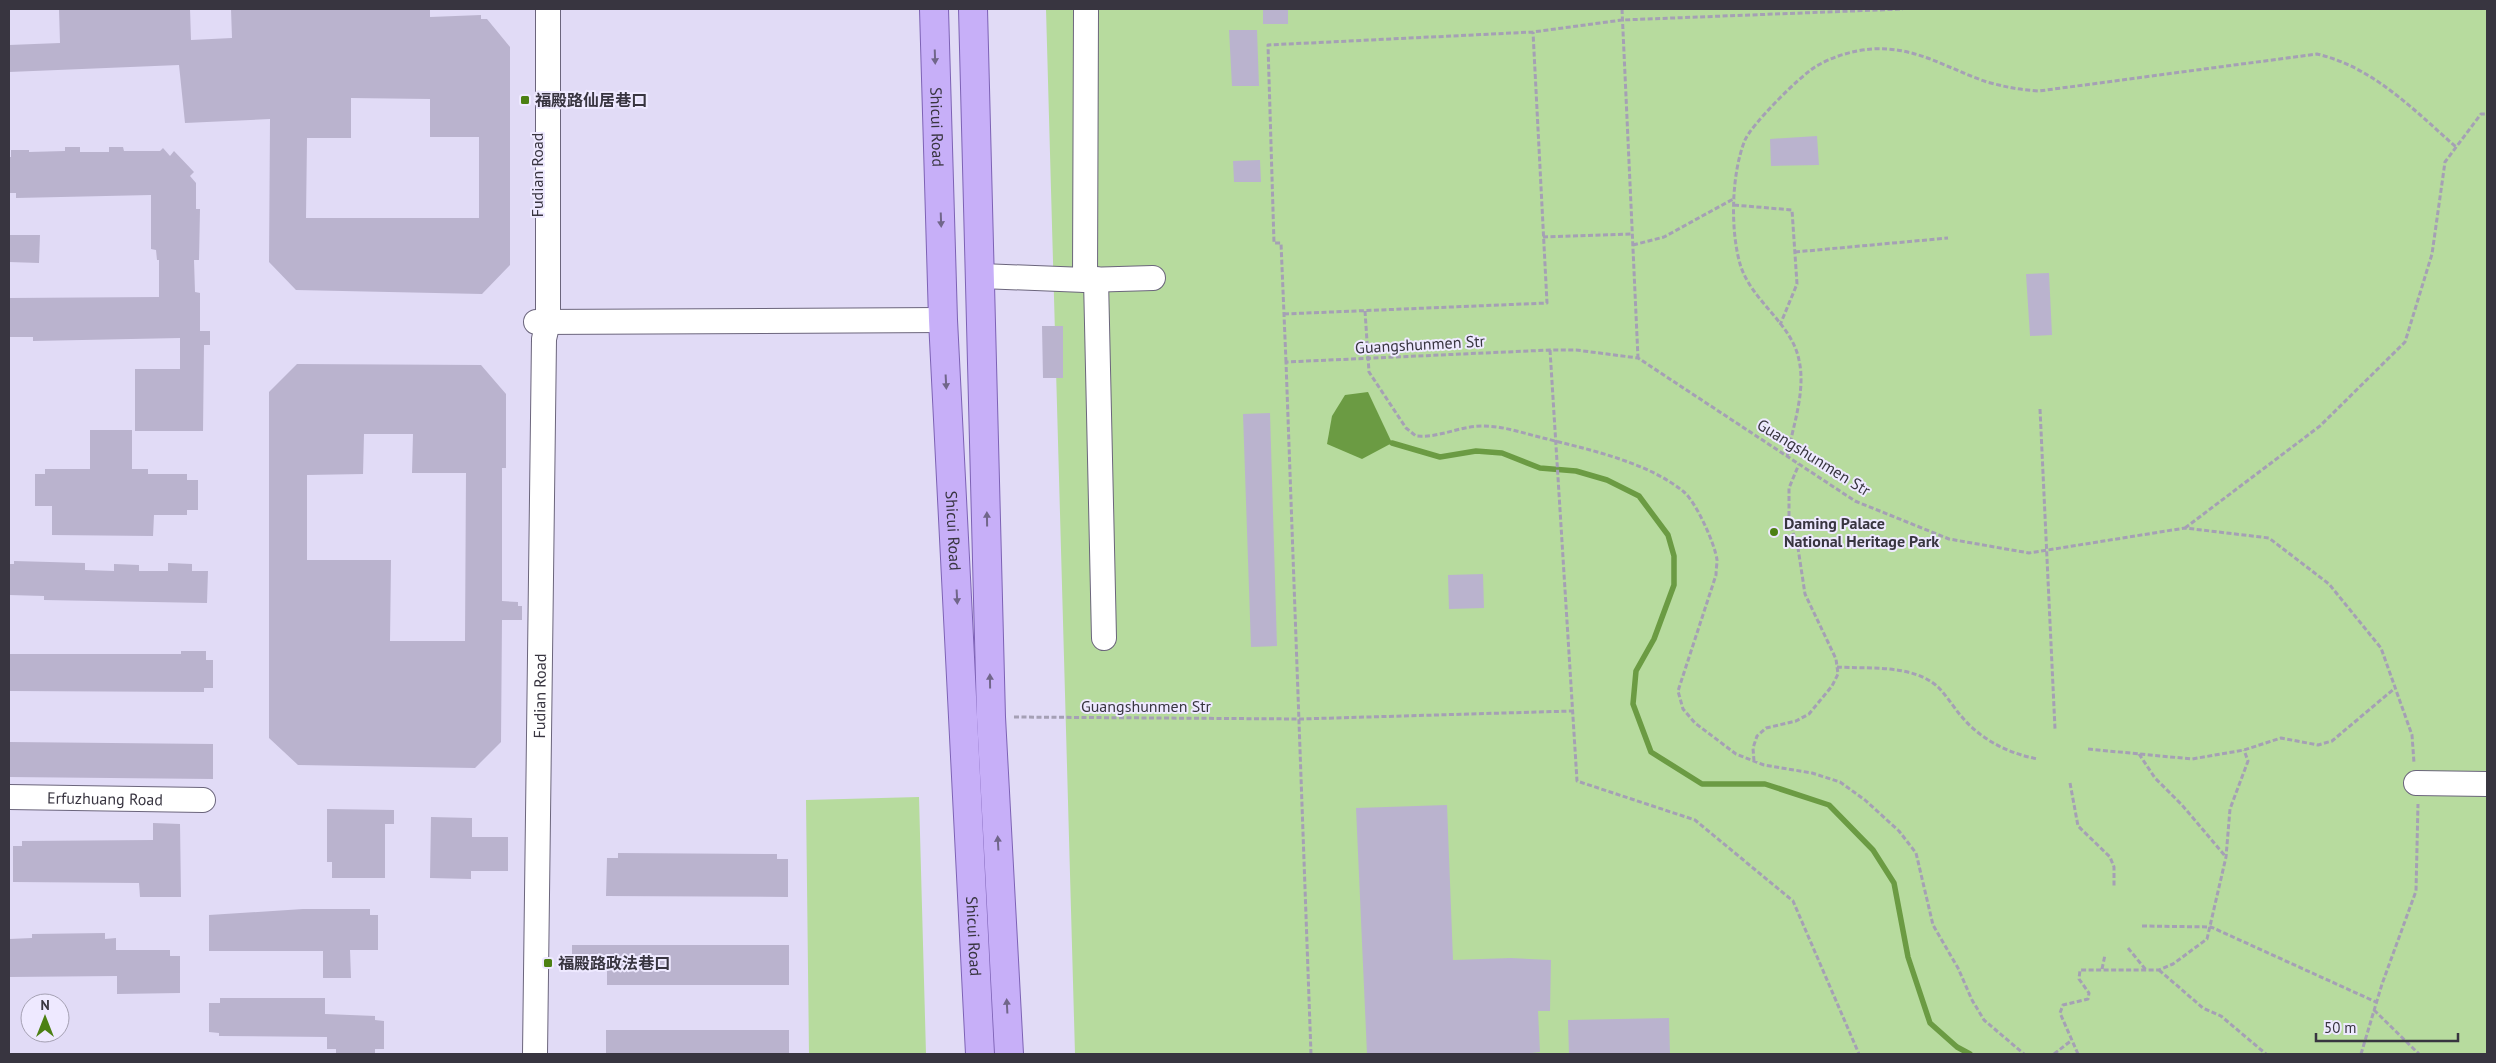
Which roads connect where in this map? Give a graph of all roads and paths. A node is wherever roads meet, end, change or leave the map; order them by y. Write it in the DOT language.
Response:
graph roads {
  1 [pos="537,9"];
  2 [pos="548,9"];
  3 [pos="934,9"];
  4 [pos="973,9"];
  5 [pos="1622,9"];
  6 [pos="1903,9"];
  7 [pos="1086,11"];
  8 [pos="1622,20"];
  9 [pos="1533,32"];
  10 [pos="2487,114"];
  11 [pos="2456,147"];
  12 [pos="1734,198"];
  13 [pos="1734,206"];
  14 [pos="1633,234"];
  15 [pos="1544,237"];
  16 [pos="1948,238"];
  17 [pos="1633,245"];
  18 [pos="1794,252"];
  19 [pos="982,276"];
  20 [pos="1153,278"];
  21 [pos="1090,280"];
  22 [pos="1365,311"];
  23 [pos="1284,314"];
  24 [pos="943,320"];
  25 [pos="1780,324"];
  26 [pos="542,328"];
  27 [pos="1550,350"];
  28 [pos="1638,358"];
  29 [pos="1367,360"];
  30 [pos="1286,362"];
  31 [pos="2040,408"];
  32 [pos="1556,441"];
  33 [pos="1787,456"];
  34 [pos="1799,464"];
  35 [pos="2184,528"];
  36 [pos="2048,550"];
  37 [pos="1104,638"];
  38 [pos="1837,667"];
  39 [pos="2395,688"];
  40 [pos="1572,711"];
  41 [pos="991,717"];
  42 [pos="1300,719"];
  43 [pos="2054,730"];
  44 [pos="2088,749"];
  45 [pos="2244,750"];
  46 [pos="2138,754"];
  47 [pos="2038,758"];
  48 [pos="1754,761"];
  49 [pos="2070,783"];
  50 [pos="2416,784"];
  51 [pos="2487,784"];
  52 [pos="9,797"];
  53 [pos="202,800"];
  54 [pos="2226,857"];
  55 [pos="2114,888"];
  56 [pos="2142,926"];
  57 [pos="2211,926"];
  58 [pos="2128,948"];
  59 [pos="2105,955"];
  60 [pos="2102,969"];
  61 [pos="2146,970"];
  62 [pos="2159,970"];
  63 [pos="2376,1002"];
  64 [pos="2374,1010"];
  65 [pos="2072,1040"];
  66 [pos="535,1054"];
  67 [pos="980,1054"];
  68 [pos="1009,1054"];
  69 [pos="1311,1054"];
  70 [pos="1859,1054"];
  71 [pos="2024,1054"];
  72 [pos="2054,1054"];
  73 [pos="2078,1054"];
  74 [pos="2266,1054"];
  75 [pos="2361,1054"];
  76 [pos="2419,1054"];
  1 -- 26 [label="street, Fudian Road"];
  2 -- 26 [label="street, Fudian Road"];
  3 -- 24 [label="main road, Shicui Road, one-way"];
  4 -- 19 [label="main road, Shicui Road"];
  5 -- 8 [label="path"];
  6 -- 8 [label="path"];
  7 -- 21 [label="street"];
  8 -- 9 [label="path"];
  8 -- 14 [label="path"];
  9 -- 15 [label="path"];
  9 -- 23 [label="path"];
  10 -- 11 [label="path"];
  11 -- 12 [label="path"];
  11 -- 35 [label="path"];
  12 -- 13 [label="path"];
  12 -- 17 [label="path"];
  13 -- 18 [label="path"];
  13 -- 25 [label="path"];
  14 -- 15 [label="path"];
  14 -- 17 [label="path"];
  15 -- 22 [label="path"];
  16 -- 18 [label="path"];
  17 -- 28 [label="path"];
  18 -- 25 [label="path"];
  19 -- 21 [label="street"];
  41 -- 19 [label="main road, Shicui Road, one-way"];
  20 -- 21 [label="street"];
  21 -- 37 [label="street"];
  22 -- 23 [label="path"];
  22 -- 29 [label="path"];
  23 -- 30 [label="path"];
  24 -- 26 [label="street"];
  24 -- 67 [label="main road, Shicui Road, one-way"];
  25 -- 33 [label="path"];
  26 -- 66 [label="street, Fudian Road"];
  27 -- 28 [label="path, Guangshunmen Str"];
  27 -- 29 [label="path, Guangshunmen Str"];
  27 -- 32 [label="path"];
  28 -- 33 [label="path, Guangshunmen Str"];
  29 -- 30 [label="path, Guangshunmen Str"];
  29 -- 32 [label="path"];
  30 -- 42 [label="path"];
  31 -- 36 [label="path"];
  32 -- 40 [label="path"];
  32 -- 48 [label="path"];
  33 -- 34 [label="path, Guangshunmen Str"];
  34 -- 36 [label="path, Guangshunmen Str"];
  34 -- 38 [label="path"];
  35 -- 36 [label="path, Guangshunmen Str"];
  35 -- 39 [label="path, Guangshunmen Str"];
  36 -- 43 [label="path"];
  38 -- 47 [label="path"];
  38 -- 48 [label="path"];
  39 -- 45 [label="path"];
  39 -- 50 [label="path, Guangshunmen Str"];
  40 -- 42 [label="path, Guangshunmen Str"];
  40 -- 70 [label="path"];
  41 -- 42 [label="path, Guangshunmen Str"];
  68 -- 41 [label="main road, Shicui Road, one-way"];
  42 -- 69 [label="path"];
  44 -- 46 [label="path"];
  45 -- 46 [label="path"];
  45 -- 54 [label="path"];
  46 -- 54 [label="path"];
  48 -- 71 [label="path"];
  49 -- 55 [label="path"];
  50 -- 51 [label="street"];
  50 -- 63 [label="path, Guangshunmen Str"];
  52 -- 53 [label="street, Erfuzhuang Road"];
  54 -- 57 [label="path"];
  56 -- 57 [label="path"];
  57 -- 62 [label="path"];
  57 -- 63 [label="path"];
  58 -- 61 [label="path"];
  59 -- 60 [label="path"];
  60 -- 61 [label="path"];
  60 -- 65 [label="path"];
  61 -- 62 [label="path"];
  62 -- 74 [label="path"];
  63 -- 64 [label="path, Guangshunmen Str"];
  64 -- 75 [label="path, Guangshunmen Str"];
  64 -- 76 [label="path"];
  65 -- 72 [label="path"];
  65 -- 73 [label="path"];
}
